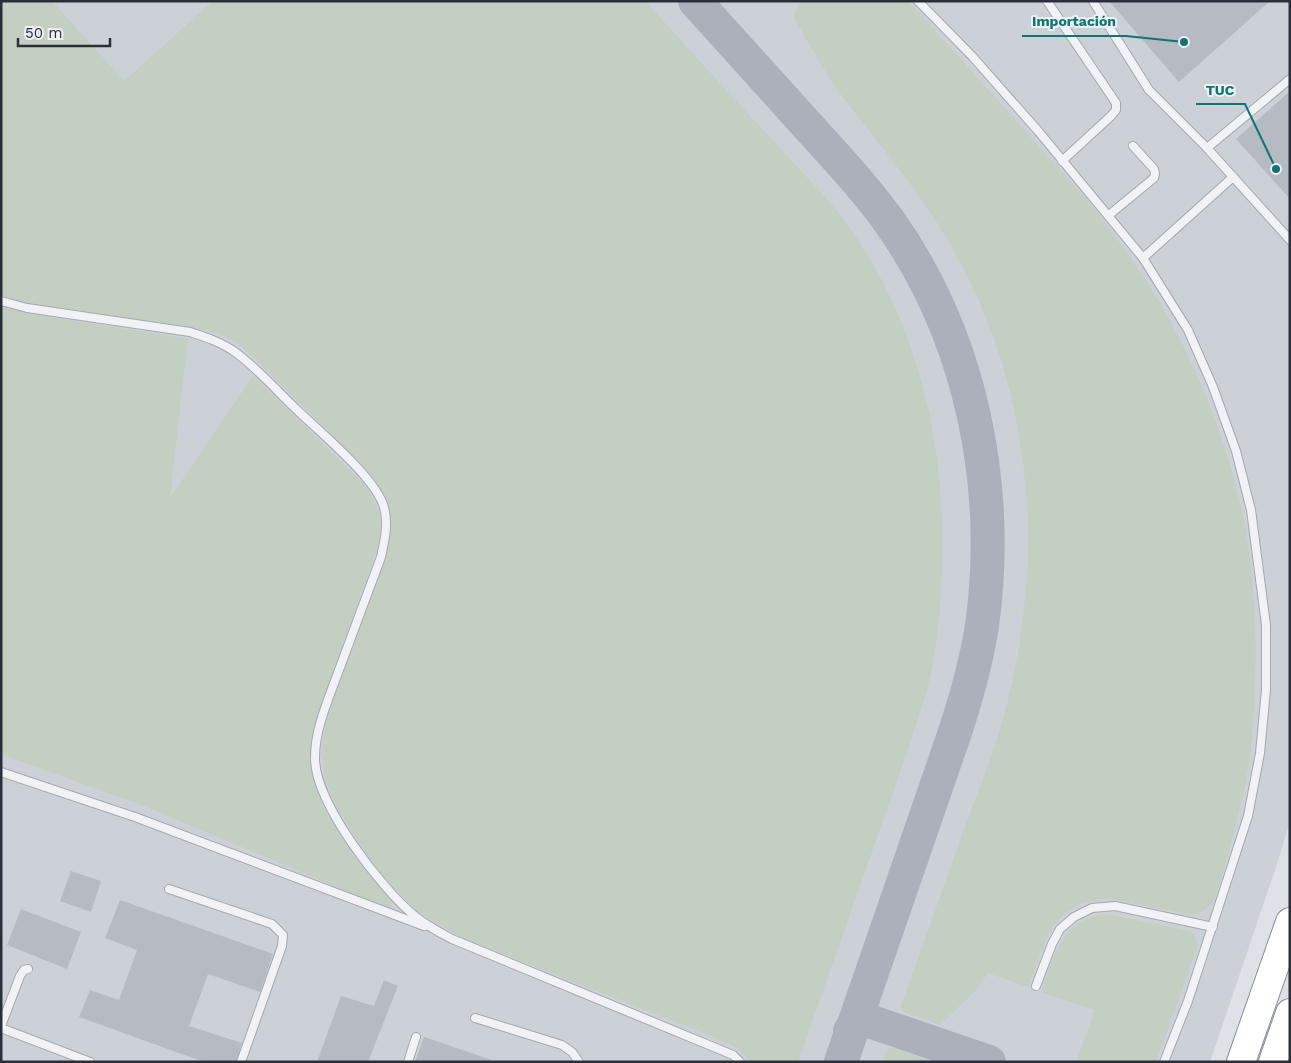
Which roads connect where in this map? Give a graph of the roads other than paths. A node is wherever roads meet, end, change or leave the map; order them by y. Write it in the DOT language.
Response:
graph roads {
  1 [pos="918,1"];
  2 [pos="1047,1"];
  3 [pos="1093,1"];
  4 [pos="1290,79"];
  5 [pos="1133,146"];
  6 [pos="1207,148"];
  7 [pos="1062,161"];
  8 [pos="1233,177"];
  9 [pos="1109,215"];
  10 [pos="1290,240"];
  11 [pos="1144,258"];
  12 [pos="1,301"];
  13 [pos="1,772"];
  14 [pos="169,889"];
  15 [pos="1290,922"];
  16 [pos="1213,926"];
  17 [pos="431,928"];
  18 [pos="28,969"];
  19 [pos="1036,986"];
  20 [pos="1290,1013"];
  21 [pos="475,1018"];
  22 [pos="1,1027"];
  23 [pos="416,1037"];
  24 [pos="90,1062"];
  25 [pos="241,1062"];
  26 [pos="408,1062"];
  27 [pos="579,1062"];
  28 [pos="740,1062"];
  29 [pos="1164,1062"];
  30 [pos="1241,1062"];
  31 [pos="1273,1062"];
  1 -- 7 [label="lane"];
  2 -- 7 [label="lane"];
  3 -- 6 [label="lane"];
  4 -- 6 [label="lane"];
  5 -- 9 [label="lane"];
  6 -- 8 [label="lane"];
  7 -- 9 [label="lane"];
  8 -- 10 [label="lane"];
  8 -- 11 [label="lane"];
  9 -- 11 [label="lane"];
  11 -- 16 [label="lane"];
  12 -- 17 [label="lane"];
  13 -- 17 [label="lane"];
  14 -- 25 [label="lane"];
  15 -- 30 [label="highway"];
  16 -- 19 [label="lane"];
  16 -- 29 [label="lane"];
  17 -- 28 [label="lane"];
  18 -- 22 [label="lane"];
  20 -- 31 [label="highway"];
  21 -- 27 [label="lane"];
  22 -- 24 [label="lane"];
  23 -- 26 [label="lane"];
}
